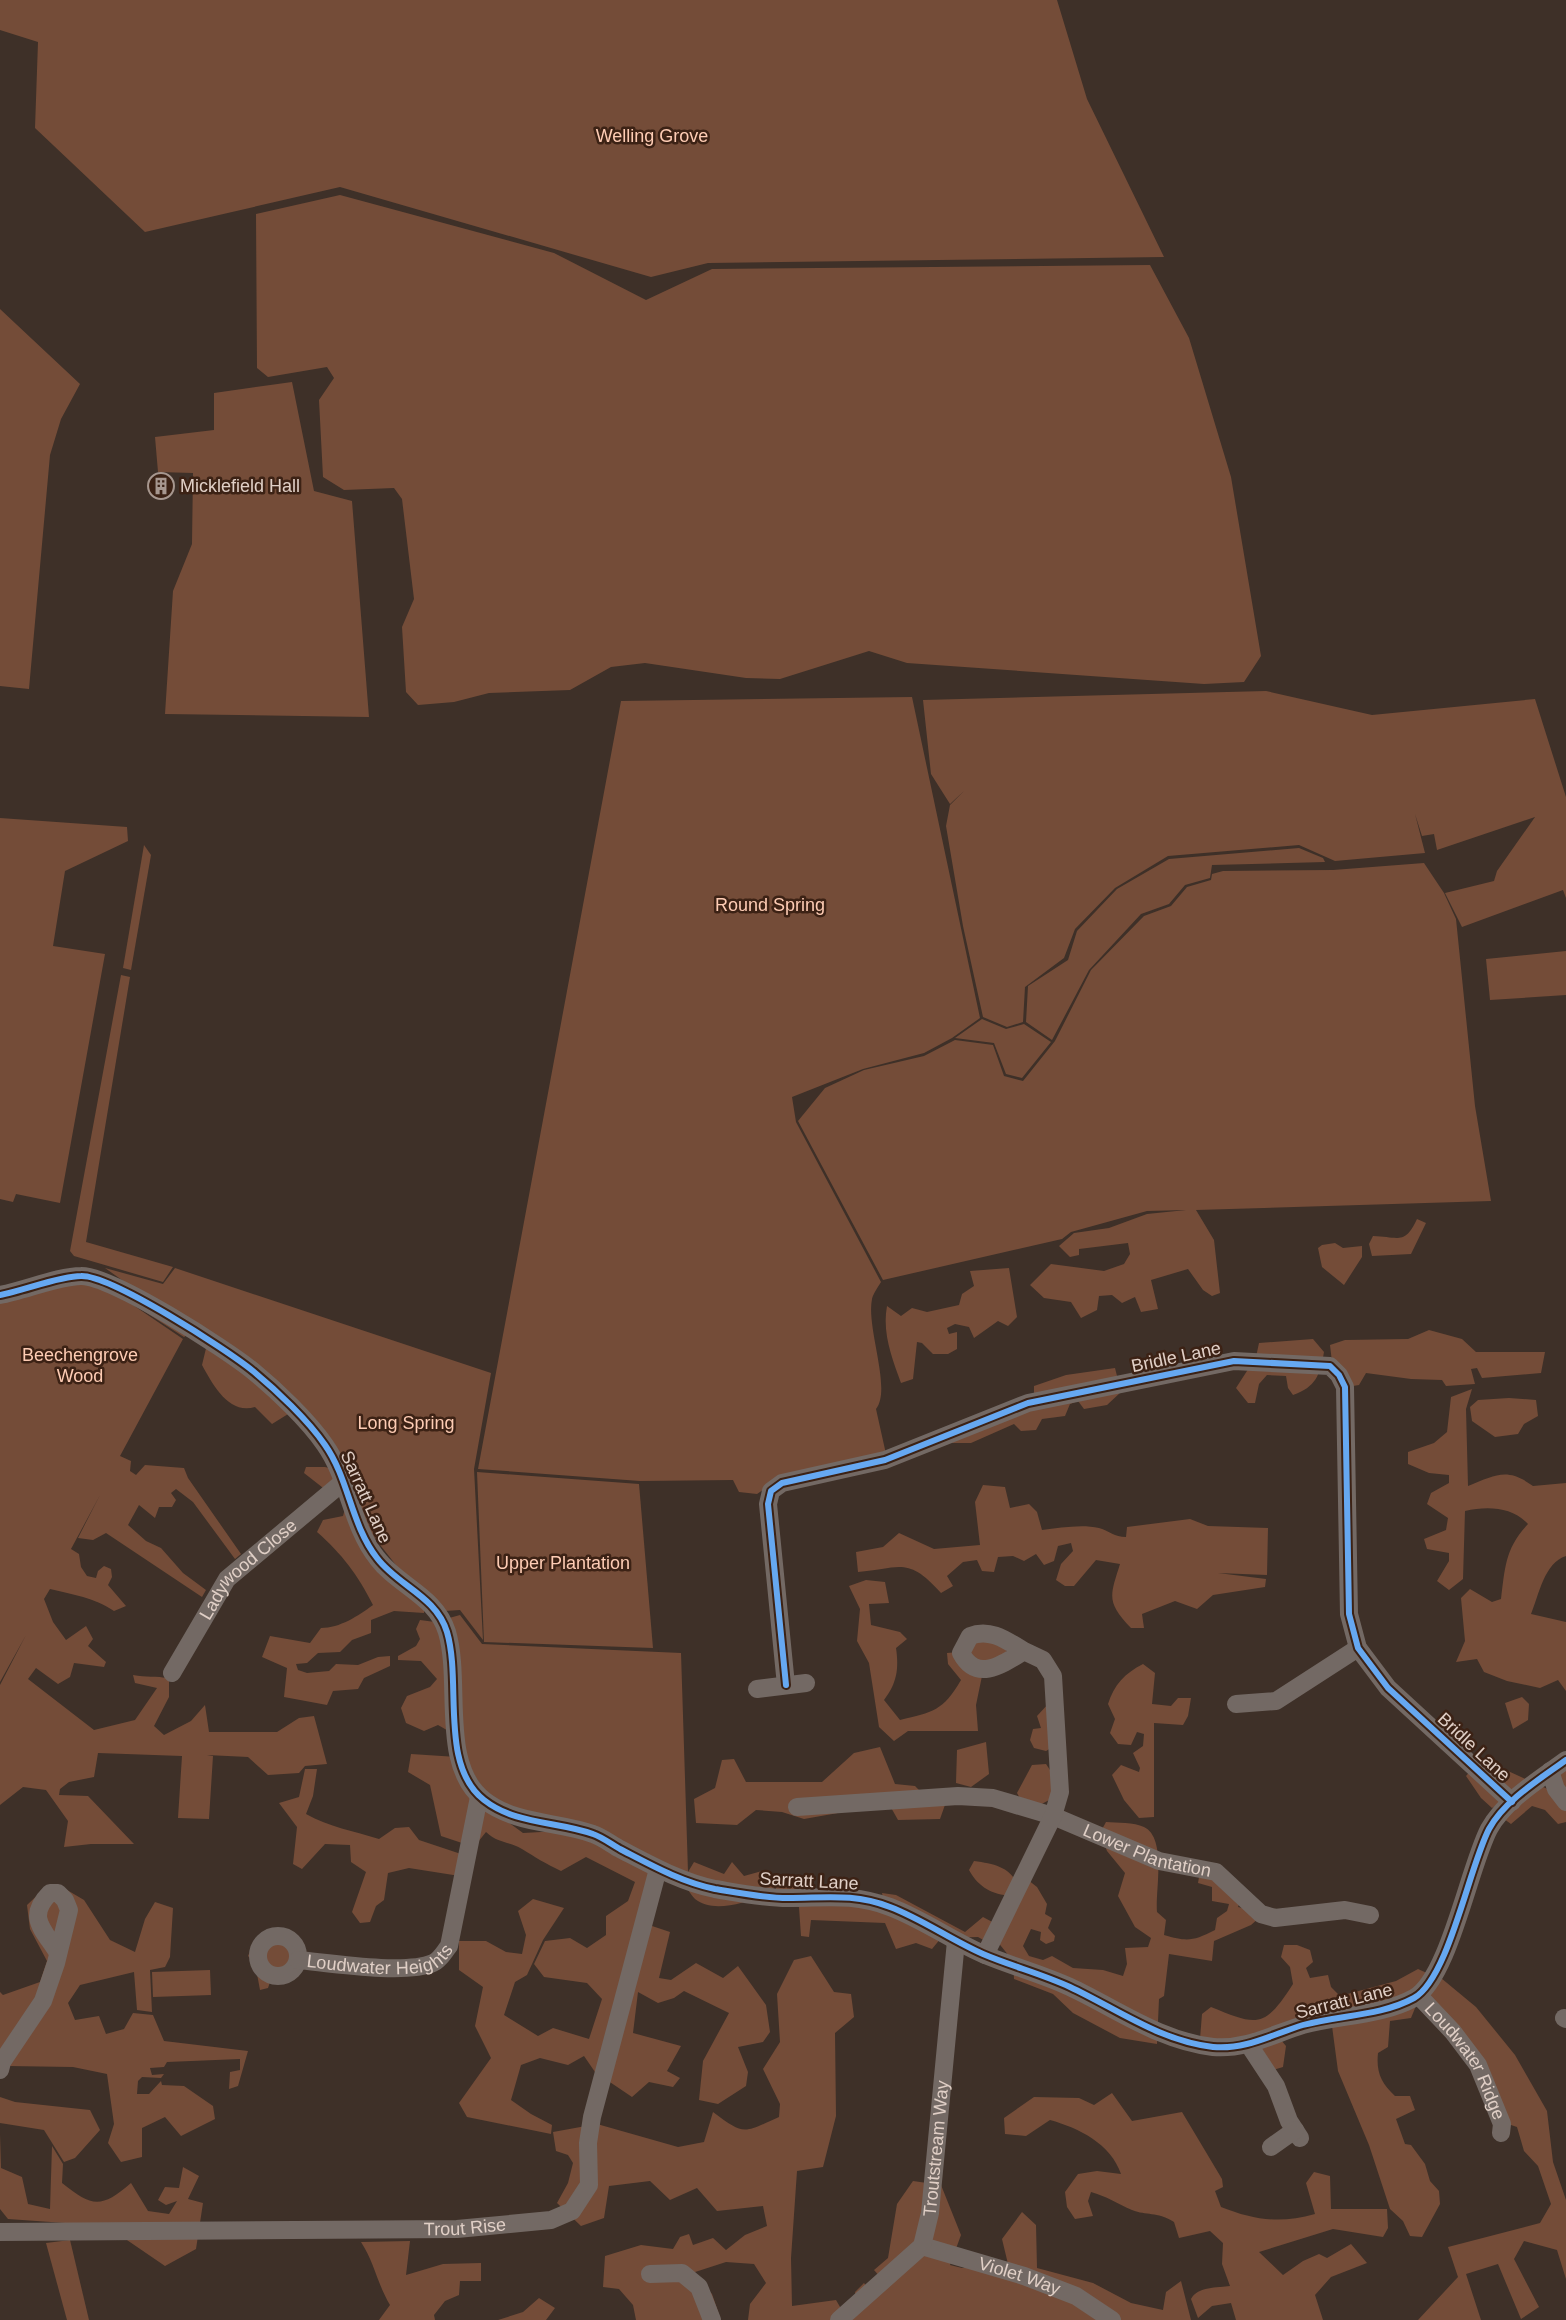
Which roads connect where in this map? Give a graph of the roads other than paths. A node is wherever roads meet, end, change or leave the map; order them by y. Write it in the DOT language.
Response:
graph roads {
  1 [pos="0,1295"];
  2 [pos="343,1482"];
  3 [pos="1358,1648"];
  4 [pos="1024,1651"];
  5 [pos="171,1675"];
  6 [pos="806,1683"];
  7 [pos="786,1685"];
  8 [pos="757,1689"];
  9 [pos="1236,1704"];
  10 [pos="1566,1760"];
  11 [pos="1550,1771"];
  12 [pos="479,1797"];
  13 [pos="1512,1802"];
  14 [pos="1566,1802"];
  15 [pos="797,1807"];
  16 [pos="1053,1816"];
  17 [pos="658,1869"];
  18 [pos="1360,1918"];
  19 [pos="956,1941"];
  20 [pos="58,1953"];
  21 [pos="985,1955"];
  22 [pos="298,1960"];
  23 [pos="1419,1996"];
  24 [pos="1249,2045"];
  25 [pos="0,2070"];
  26 [pos="1502,2133"];
  27 [pos="1271,2147"];
  28 [pos="0,2232"];
  29 [pos="922,2246"];
  30 [pos="650,2274"];
  31 [pos="712,2320"];
  32 [pos="839,2320"];
  33 [pos="1112,2320"];
  1 -- 2 [label="street, Sarratt Lane"];
  2 -- 5 [label="street, Ladywood Close"];
  2 -- 12 [label="street, Sarratt Lane"];
  3 -- 7 [label="street, Bridle Lane"];
  3 -- 9 [label="street"];
  3 -- 13 [label="street, Bridle Lane"];
  4 -- 16 [label="street"];
  6 -- 7 [label="street"];
  7 -- 8 [label="street"];
  10 -- 11 [label="street, Sarratt Lane"];
  11 -- 13 [label="street, Sarratt Lane"];
  11 -- 14 [label="street"];
  12 -- 17 [label="street, Sarratt Lane"];
  12 -- 22 [label="street, Loudwater Heights"];
  13 -- 23 [label="street, Sarratt Lane"];
  15 -- 16 [label="street, Lower Plantation"];
  16 -- 18 [label="street, Lower Plantation"];
  16 -- 21 [label="street"];
  17 -- 19 [label="street, Sarratt Lane"];
  17 -- 28 [label="street, Trout Rise"];
  19 -- 21 [label="street, Sarratt Lane"];
  19 -- 29 [label="street, Troutstream Way"];
  20 -- 25 [label="street"];
  21 -- 24 [label="street, Sarratt Lane"];
  23 -- 24 [label="street, Sarratt Lane"];
  23 -- 26 [label="street, Loudwater Ridge"];
  24 -- 27 [label="street"];
  29 -- 32 [label="street"];
  29 -- 33 [label="street, Violet Way"];
  30 -- 31 [label="street"];
}
